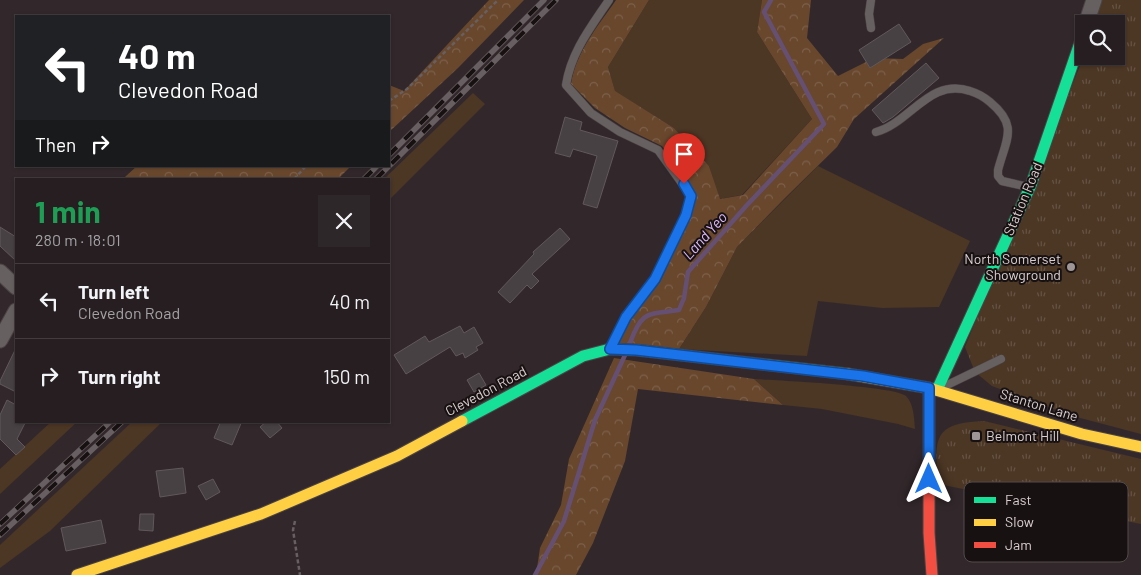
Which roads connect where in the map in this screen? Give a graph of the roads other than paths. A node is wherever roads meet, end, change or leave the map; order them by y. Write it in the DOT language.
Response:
graph roads {
  1 [pos="609,0"];
  2 [pos="872,0"];
  3 [pos="1094,0"];
  4 [pos="1089,15"];
  5 [pos="871,28"];
  6 [pos="1075,57"];
  7 [pos="876,132"];
  8 [pos="1030,188"];
  9 [pos="0,272"];
  10 [pos="15,285"];
  11 [pos="15,312"];
  12 [pos="2,332"];
  13 [pos="614,348"];
  14 [pos="1001,359"];
  15 [pos="933,389"];
  16 [pos="1141,447"];
  17 [pos="77,575"];
  18 [pos="932,575"];
  1 -- 13 [label="lane"];
  2 -- 5 [label="lane"];
  3 -- 4 [label="street"];
  6 -- 8 [label="main road, Station Road"];
  7 -- 8 [label="lane"];
  8 -- 15 [label="main road, Station Road"];
  9 -- 10 [label="street"];
  11 -- 12 [label="street"];
  13 -- 15 [label="main road, Clevedon Road"];
  13 -- 17 [label="main road, Clevedon Road"];
  14 -- 15 [label="lane"];
  15 -- 16 [label="main road, Stanton Lane"];
  15 -- 18 [label="main road"];
}
